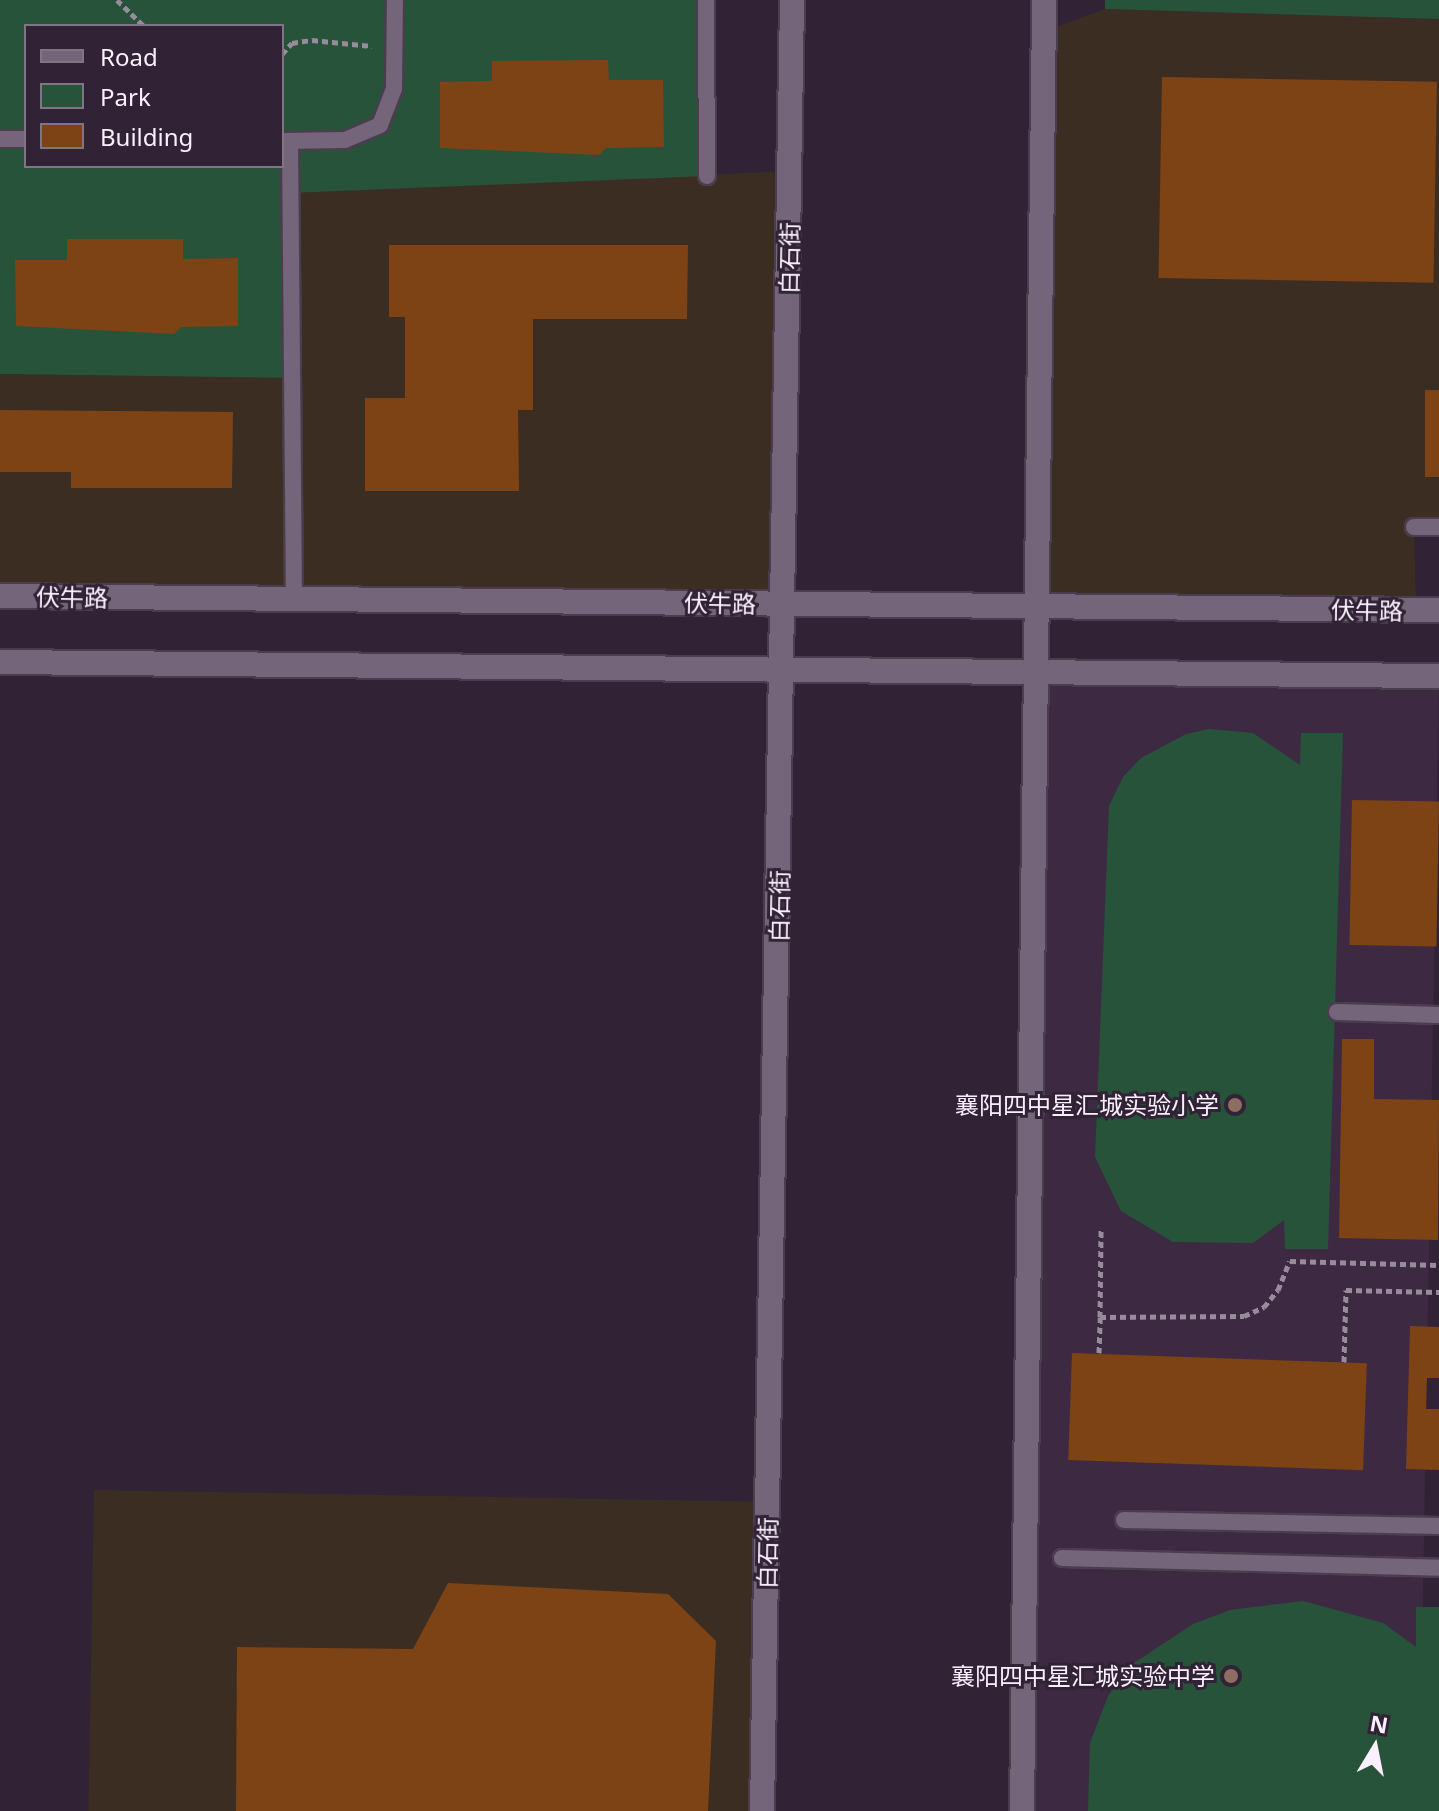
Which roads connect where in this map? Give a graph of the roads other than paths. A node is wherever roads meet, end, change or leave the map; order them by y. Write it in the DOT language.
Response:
graph roads {
  1 [pos="395,0"];
  2 [pos="706,0"];
  3 [pos="792,0"];
  4 [pos="1044,0"];
  5 [pos="0,139"];
  6 [pos="24,139"];
  7 [pos="286,141"];
  8 [pos="707,176"];
  9 [pos="1414,527"];
  10 [pos="1439,527"];
  11 [pos="0,596"];
  12 [pos="294,599"];
  13 [pos="785,604"];
  14 [pos="1037,606"];
  15 [pos="1439,610"];
  16 [pos="0,662"];
  17 [pos="783,670"];
  18 [pos="1036,672"];
  19 [pos="1439,676"];
  20 [pos="1337,1012"];
  21 [pos="1439,1015"];
  22 [pos="1124,1520"];
  23 [pos="1439,1526"];
  24 [pos="1062,1558"];
  25 [pos="1439,1568"];
  26 [pos="762,1811"];
  27 [pos="1022,1811"];
  1 -- 7 [label="lane"];
  2 -- 8 [label="lane"];
  3 -- 13 [label="street, 白石街"];
  4 -- 14 [label="street"];
  5 -- 6 [label="lane"];
  7 -- 12 [label="lane"];
  9 -- 10 [label="lane"];
  11 -- 12 [label="street, 伏牛路"];
  12 -- 13 [label="street, 伏牛路"];
  13 -- 14 [label="street, 伏牛路"];
  13 -- 17 [label="street, 白石街"];
  14 -- 15 [label="street, 伏牛路"];
  14 -- 18 [label="street"];
  16 -- 17 [label="street"];
  17 -- 18 [label="street"];
  17 -- 26 [label="street, 白石街"];
  18 -- 19 [label="street"];
  18 -- 27 [label="street"];
  20 -- 21 [label="lane"];
  22 -- 23 [label="lane"];
  24 -- 25 [label="lane"];
}
